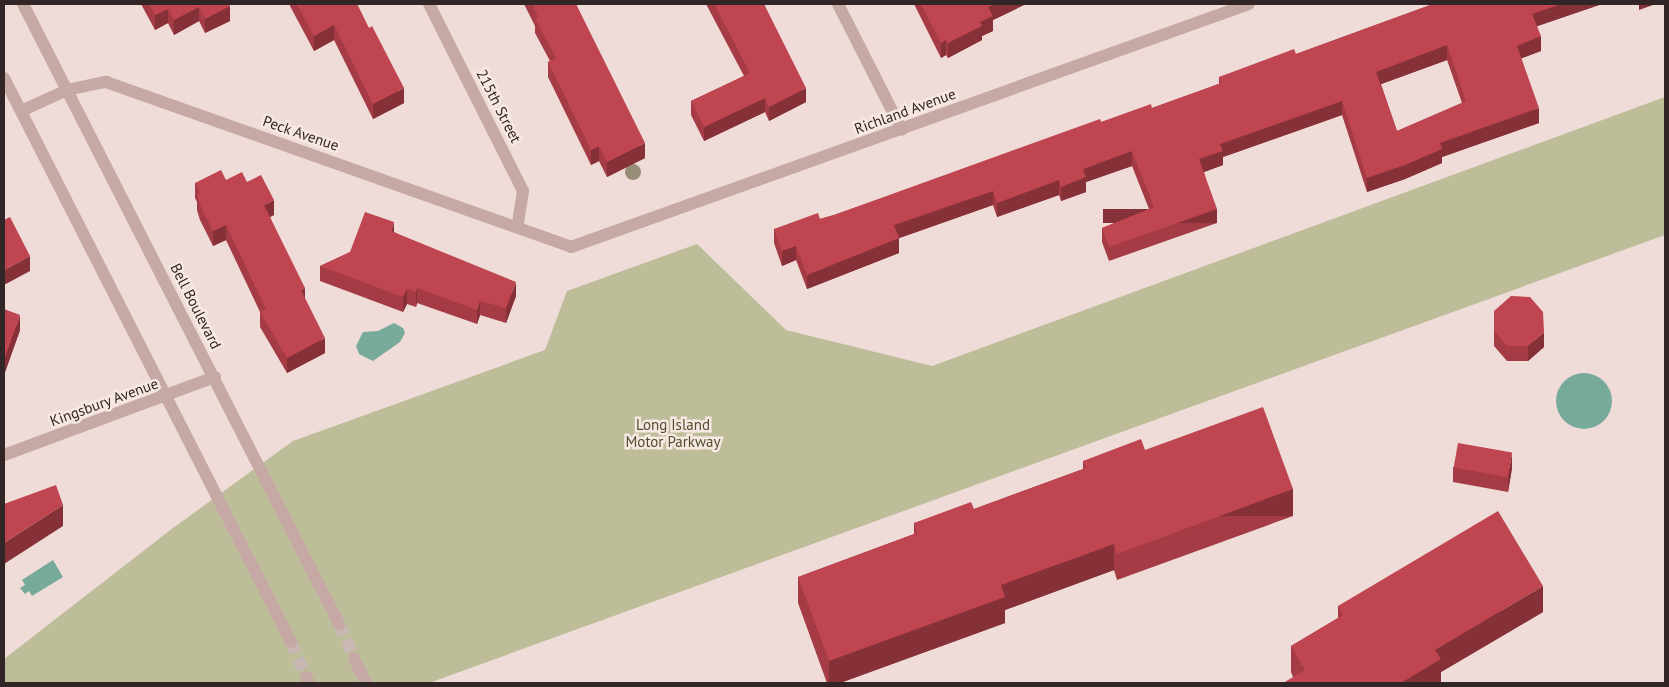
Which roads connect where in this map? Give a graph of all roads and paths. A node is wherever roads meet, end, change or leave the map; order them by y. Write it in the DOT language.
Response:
graph roads {
  1 [pos="24,4"];
  2 [pos="429,4"];
  3 [pos="838,4"];
  4 [pos="1243,5"];
  5 [pos="4,78"];
  6 [pos="67,90"];
  7 [pos="21,111"];
  8 [pos="902,130"];
  9 [pos="517,227"];
  10 [pos="571,247"];
  11 [pos="214,377"];
  12 [pos="166,396"];
  13 [pos="4,456"];
  14 [pos="339,624"];
  15 [pos="290,642"];
  16 [pos="354,658"];
  17 [pos="366,683"];
  1 -- 6 [label="street, Bell Boulevard"];
  2 -- 9 [label="street, 215th Street"];
  3 -- 8 [label="street"];
  4 -- 8 [label="street, Richland Avenue"];
  5 -- 7 [label="street"];
  6 -- 7 [label="street, Peck Avenue"];
  6 -- 9 [label="street, Peck Avenue"];
  6 -- 11 [label="street, Bell Boulevard"];
  7 -- 12 [label="street"];
  8 -- 10 [label="street, Richland Avenue"];
  9 -- 10 [label="street, Peck Avenue"];
  11 -- 12 [label="street, Kingsbury Avenue"];
  11 -- 14 [label="street, Bell Boulevard"];
  12 -- 13 [label="street, Kingsbury Avenue"];
  12 -- 15 [label="street"];
  16 -- 17 [label="street"];
}
